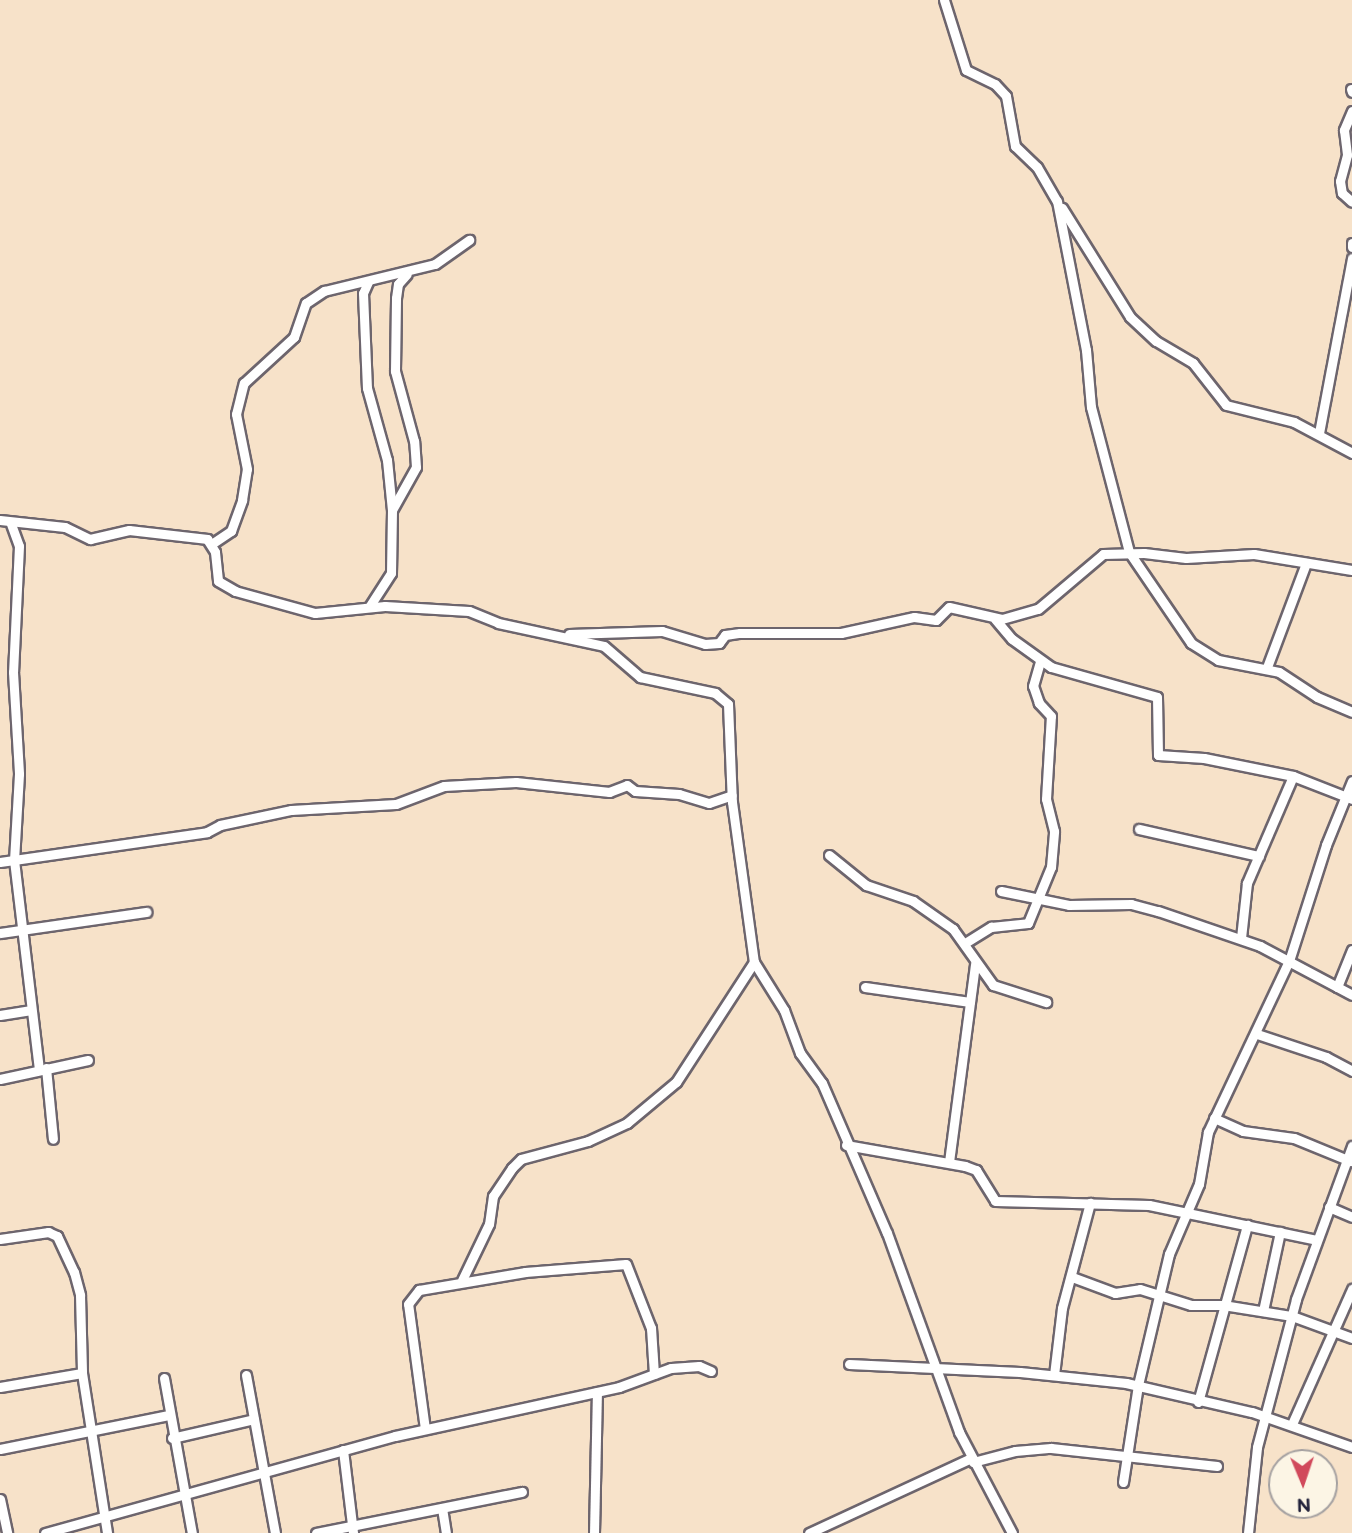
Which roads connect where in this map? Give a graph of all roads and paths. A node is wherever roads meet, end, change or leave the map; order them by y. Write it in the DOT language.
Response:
graph roads {
  1 [pos="944,0"];
  2 [pos="1352,111"];
  3 [pos="1057,201"];
  4 [pos="1352,202"];
  5 [pos="469,240"];
  6 [pos="1352,258"];
  7 [pos="407,274"];
  8 [pos="368,282"];
  9 [pos="1319,433"];
  10 [pos="1352,453"];
  11 [pos="392,510"];
  12 [pos="0,520"];
  13 [pos="11,524"];
  14 [pos="213,543"];
  15 [pos="1129,552"];
  16 [pos="1306,563"];
  17 [pos="1352,570"];
  18 [pos="369,607"];
  19 [pos="995,619"];
  20 [pos="564,635"];
  21 [pos="1040,661"];
  22 [pos="1267,667"];
  23 [pos="1352,712"];
  24 [pos="1293,776"];
  25 [pos="1352,781"];
  26 [pos="732,795"];
  27 [pos="1349,797"];
  28 [pos="1139,829"];
  29 [pos="829,855"];
  30 [pos="1259,856"];
  31 [pos="14,860"];
  32 [pos="0,862"];
  33 [pos="1001,891"];
  34 [pos="1036,899"];
  35 [pos="146,912"];
  36 [pos="20,931"];
  37 [pos="0,933"];
  38 [pos="1241,939"];
  39 [pos="965,943"];
  40 [pos="1352,950"];
  41 [pos="1289,961"];
  42 [pos="754,962"];
  43 [pos="975,964"];
  44 [pos="1337,986"];
  45 [pos="865,988"];
  46 [pos="1352,995"];
  47 [pos="970,1002"];
  48 [pos="1046,1002"];
  49 [pos="30,1010"];
  50 [pos="0,1015"];
  51 [pos="1257,1034"];
  52 [pos="89,1060"];
  53 [pos="42,1069"];
  54 [pos="1352,1071"];
  55 [pos="0,1079"];
  56 [pos="1214,1118"];
  57 [pos="53,1139"];
  58 [pos="846,1145"];
  59 [pos="1352,1146"];
  60 [pos="1350,1160"];
  61 [pos="949,1162"];
  62 [pos="1090,1203"];
  63 [pos="1329,1207"];
  64 [pos="1187,1212"];
  65 [pos="1352,1217"];
  66 [pos="1247,1225"];
  67 [pos="1280,1232"];
  68 [pos="0,1239"];
  69 [pos="1316,1240"];
  70 [pos="1072,1277"];
  71 [pos="462,1280"];
  72 [pos="1352,1289"];
  73 [pos="1160,1299"];
  74 [pos="1223,1305"];
  75 [pos="1264,1311"];
  76 [pos="1292,1316"];
  77 [pos="1333,1331"];
  78 [pos="1352,1338"];
  79 [pos="849,1364"];
  80 [pos="938,1370"];
  81 [pos="711,1371"];
  82 [pos="82,1373"];
  83 [pos="653,1374"];
  84 [pos="246,1375"];
  85 [pos="1054,1375"];
  86 [pos="164,1378"];
  87 [pos="1138,1385"];
  88 [pos="0,1387"];
  89 [pos="597,1392"];
  90 [pos="1198,1402"];
  91 [pos="169,1415"];
  92 [pos="1267,1417"];
  93 [pos="254,1419"];
  94 [pos="1292,1424"];
  95 [pos="425,1429"];
  96 [pos="90,1433"];
  97 [pos="173,1438"];
  98 [pos="1352,1446"];
  99 [pos="0,1449"];
  100 [pos="343,1450"];
  101 [pos="1128,1459"];
  102 [pos="972,1460"];
  103 [pos="1217,1466"];
  104 [pos="264,1471"];
  105 [pos="1123,1482"];
  106 [pos="522,1492"];
  107 [pos="184,1495"];
  108 [pos="0,1499"];
  109 [pos="442,1508"];
  110 [pos="103,1516"];
  111 [pos="352,1530"];
  112 [pos="7,1533"];
  113 [pos="45,1533"];
  114 [pos="107,1533"];
  115 [pos="192,1533"];
  116 [pos="275,1533"];
  117 [pos="316,1533"];
  118 [pos="446,1533"];
  119 [pos="594,1533"];
  120 [pos="809,1533"];
  121 [pos="1012,1533"];
  122 [pos="1248,1533"];
  1 -- 3 [label="street"];
  2 -- 4 [label="street"];
  3 -- 9 [label="street"];
  3 -- 15 [label="street"];
  5 -- 7 [label="street"];
  6 -- 9 [label="street"];
  7 -- 8 [label="street"];
  7 -- 11 [label="street"];
  8 -- 11 [label="street"];
  8 -- 14 [label="street"];
  9 -- 10 [label="street"];
  11 -- 18 [label="street"];
  12 -- 13 [label="street"];
  13 -- 14 [label="street"];
  13 -- 31 [label="street"];
  14 -- 18 [label="street"];
  15 -- 16 [label="street"];
  15 -- 19 [label="street"];
  15 -- 22 [label="street"];
  16 -- 17 [label="street"];
  16 -- 22 [label="street"];
  18 -- 20 [label="street"];
  19 -- 20 [label="street"];
  19 -- 21 [label="street"];
  20 -- 26 [label="street"];
  21 -- 24 [label="street"];
  21 -- 34 [label="street"];
  22 -- 23 [label="street"];
  24 -- 27 [label="street"];
  24 -- 30 [label="street"];
  25 -- 27 [label="street"];
  26 -- 31 [label="street"];
  26 -- 42 [label="street"];
  27 -- 41 [label="street"];
  28 -- 30 [label="street"];
  29 -- 39 [label="street"];
  30 -- 38 [label="street"];
  31 -- 32 [label="street"];
  31 -- 36 [label="street"];
  33 -- 34 [label="street"];
  34 -- 38 [label="street"];
  34 -- 39 [label="street"];
  35 -- 36 [label="street"];
  36 -- 37 [label="street"];
  36 -- 49 [label="street"];
  38 -- 41 [label="street"];
  39 -- 43 [label="street"];
  40 -- 44 [label="street"];
  41 -- 44 [label="street"];
  41 -- 51 [label="street"];
  42 -- 58 [label="street"];
  42 -- 71 [label="street"];
  43 -- 47 [label="street"];
  43 -- 48 [label="street"];
  44 -- 46 [label="street"];
  45 -- 47 [label="street"];
  47 -- 61 [label="street"];
  49 -- 50 [label="street"];
  49 -- 53 [label="street"];
  51 -- 54 [label="street"];
  51 -- 56 [label="street"];
  52 -- 53 [label="street"];
  53 -- 55 [label="street"];
  53 -- 57 [label="street"];
  56 -- 60 [label="street"];
  56 -- 64 [label="street"];
  58 -- 61 [label="street"];
  58 -- 80 [label="street"];
  59 -- 60 [label="street"];
  60 -- 63 [label="street"];
  61 -- 62 [label="street"];
  62 -- 64 [label="street"];
  62 -- 70 [label="street"];
  63 -- 65 [label="street"];
  63 -- 69 [label="street"];
  64 -- 66 [label="street"];
  64 -- 73 [label="street"];
  66 -- 67 [label="street"];
  66 -- 74 [label="street"];
  67 -- 69 [label="street"];
  67 -- 75 [label="street"];
  68 -- 82 [label="street"];
  69 -- 76 [label="street"];
  70 -- 73 [label="street"];
  70 -- 85 [label="street"];
  71 -- 83 [label="street"];
  71 -- 95 [label="street"];
  72 -- 77 [label="street"];
  73 -- 74 [label="street"];
  73 -- 87 [label="street"];
  74 -- 75 [label="street"];
  74 -- 90 [label="street"];
  75 -- 76 [label="street"];
  76 -- 77 [label="street"];
  76 -- 92 [label="street"];
  77 -- 78 [label="street"];
  77 -- 94 [label="street"];
  79 -- 80 [label="street"];
  80 -- 85 [label="street"];
  80 -- 102 [label="street"];
  81 -- 83 [label="street"];
  82 -- 88 [label="street"];
  82 -- 96 [label="street"];
  83 -- 89 [label="street"];
  84 -- 93 [label="street"];
  85 -- 87 [label="street"];
  86 -- 91 [label="street"];
  87 -- 90 [label="street"];
  87 -- 101 [label="street"];
  89 -- 95 [label="street"];
  89 -- 119 [label="street"];
  90 -- 92 [label="street"];
  91 -- 96 [label="street"];
  91 -- 97 [label="street"];
  92 -- 94 [label="street"];
  92 -- 122 [label="street"];
  93 -- 97 [label="street"];
  93 -- 104 [label="street"];
  94 -- 98 [label="street"];
  95 -- 100 [label="street"];
  96 -- 99 [label="street"];
  96 -- 110 [label="street"];
  97 -- 107 [label="street"];
  100 -- 104 [label="street"];
  100 -- 111 [label="street"];
  101 -- 102 [label="street"];
  101 -- 103 [label="street"];
  101 -- 105 [label="street"];
  102 -- 120 [label="street"];
  102 -- 121 [label="street"];
  104 -- 107 [label="street"];
  104 -- 116 [label="street"];
  106 -- 109 [label="street"];
  107 -- 110 [label="street"];
  107 -- 115 [label="street"];
  108 -- 112 [label="street"];
  109 -- 111 [label="street"];
  109 -- 118 [label="street"];
  110 -- 113 [label="street"];
  110 -- 114 [label="street"];
  111 -- 117 [label="street"];
}
